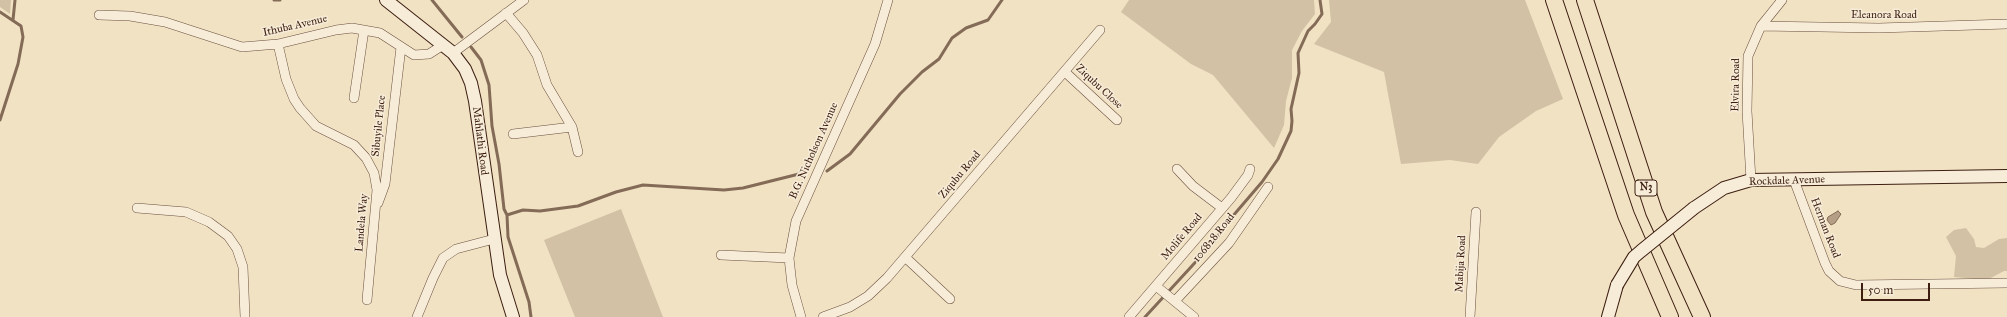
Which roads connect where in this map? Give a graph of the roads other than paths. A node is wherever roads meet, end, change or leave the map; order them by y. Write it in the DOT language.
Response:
graph roads {
  1 [pos="386,0"];
  2 [pos="524,0"];
  3 [pos="888,0"];
  4 [pos="1554,0"];
  5 [pos="1585,0"];
  6 [pos="1782,0"];
  7 [pos="506,13"];
  8 [pos="98,15"];
  9 [pos="2007,24"];
  10 [pos="1761,26"];
  11 [pos="364,30"];
  12 [pos="1100,30"];
  13 [pos="278,44"];
  14 [pos="443,45"];
  15 [pos="401,47"];
  16 [pos="453,54"];
  17 [pos="1065,72"];
  18 [pos="354,98"];
  19 [pos="1117,120"];
  20 [pos="572,127"];
  21 [pos="512,134"];
  22 [pos="578,152"];
  23 [pos="1177,169"];
  24 [pos="1250,169"];
  25 [pos="2007,176"];
  26 [pos="1752,180"];
  27 [pos="1794,180"];
  28 [pos="1268,187"];
  29 [pos="376,207"];
  30 [pos="137,208"];
  31 [pos="1222,208"];
  32 [pos="1476,212"];
  33 [pos="494,239"];
  34 [pos="721,255"];
  35 [pos="905,257"];
  36 [pos="789,258"];
  37 [pos="2007,283"];
  38 [pos="1158,287"];
  39 [pos="950,299"];
  40 [pos="366,300"];
  41 [pos="1173,300"];
  42 [pos="245,317"];
  43 [pos="417,317"];
  44 [pos="513,317"];
  45 [pos="801,317"];
  46 [pos="823,317"];
  47 [pos="1129,317"];
  48 [pos="1194,317"];
  49 [pos="1470,317"];
  50 [pos="1608,317"];
  51 [pos="1670,317"];
  52 [pos="1702,317"];
  1 -- 14 [label="street, Mahlathi Road"];
  2 -- 7 [label="street"];
  3 -- 36 [label="street, B.G. Nicholson Avenue"];
  4 -- 51 [label="highway, N3"];
  5 -- 52 [label="highway, N3"];
  6 -- 10 [label="street, Elvira Road"];
  7 -- 16 [label="street"];
  7 -- 20 [label="street"];
  8 -- 13 [label="street, Ithuba Avenue"];
  9 -- 10 [label="street, Eleanora Road"];
  10 -- 26 [label="street, Elvira Road"];
  11 -- 13 [label="street, Ithuba Avenue"];
  11 -- 15 [label="street, Ithuba Avenue"];
  11 -- 18 [label="street"];
  12 -- 17 [label="street, Ziqubu Road"];
  13 -- 29 [label="street, Landela Way"];
  14 -- 15 [label="street, Ithuba Avenue"];
  14 -- 16 [label="street, Mahlathi Road"];
  15 -- 29 [label="street, Sibuyile Place"];
  16 -- 33 [label="street, Mahlathi Road"];
  17 -- 19 [label="street, Ziqubu Close"];
  17 -- 35 [label="street, Ziqubu Road"];
  20 -- 21 [label="street"];
  20 -- 22 [label="street"];
  23 -- 31 [label="street"];
  24 -- 31 [label="street, Molife Road"];
  25 -- 27 [label="street, Rockdale Avenue"];
  26 -- 27 [label="street, Rockdale Avenue"];
  26 -- 50 [label="street, Rockdale Avenue, bridge"];
  27 -- 37 [label="street, Herman Road"];
  28 -- 41 [label="street, 106828 Road"];
  29 -- 40 [label="street, Landela Way"];
  30 -- 42 [label="street"];
  31 -- 38 [label="street, Molife Road"];
  32 -- 49 [label="street, Mabija Road"];
  33 -- 43 [label="street"];
  33 -- 44 [label="street, Mahlathi Road"];
  34 -- 36 [label="street"];
  35 -- 39 [label="street"];
  35 -- 46 [label="street, Ziqubu Road"];
  36 -- 45 [label="street, B.G. Nicholson Avenue"];
  38 -- 41 [label="street"];
  38 -- 47 [label="street, Molife Road"];
  41 -- 48 [label="street"];
}
